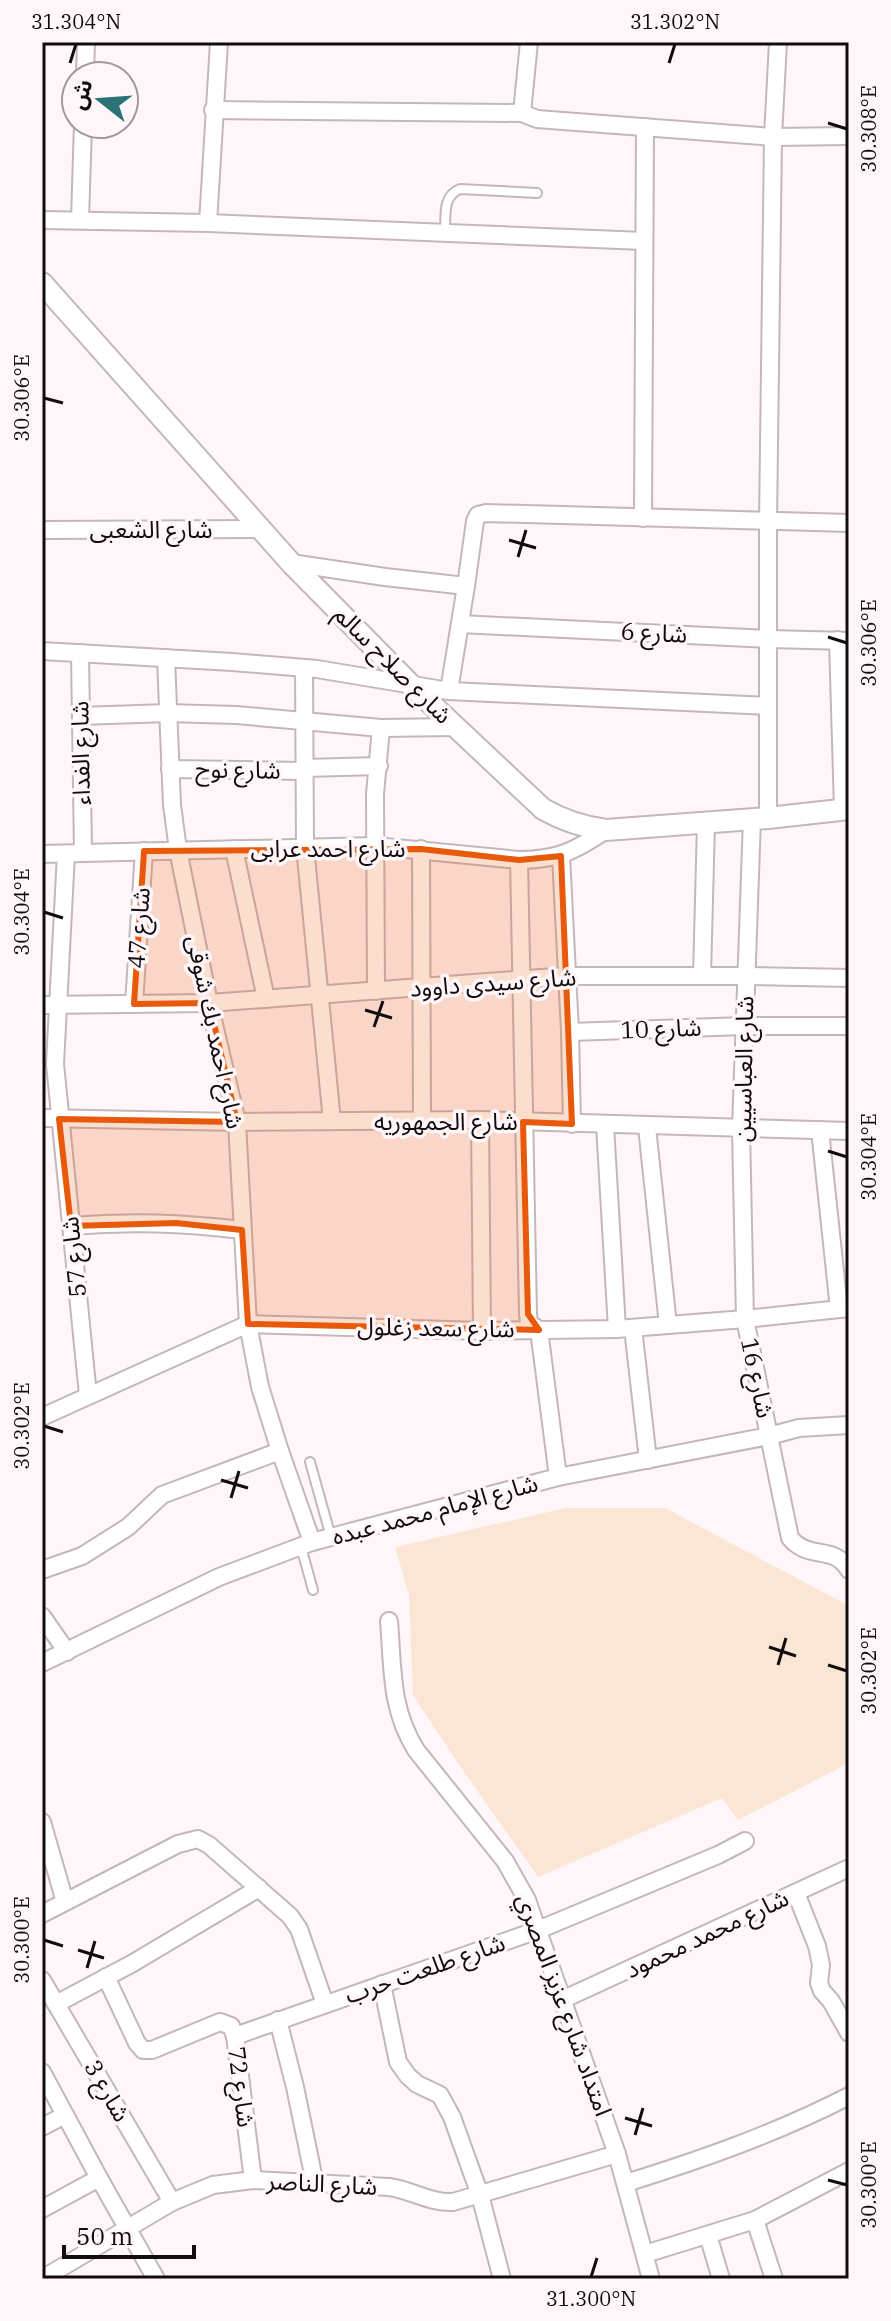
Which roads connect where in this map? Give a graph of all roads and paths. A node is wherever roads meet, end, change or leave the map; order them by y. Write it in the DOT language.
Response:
graph roads {
  1 [pos="219,42"];
  2 [pos="529,42"];
  3 [pos="778,42"];
  4 [pos="213,110"];
  5 [pos="522,113"];
  6 [pos="645,127"];
  7 [pos="849,136"];
  8 [pos="773,137"];
  9 [pos="82,140"];
  10 [pos="537,193"];
  11 [pos="42,220"];
  12 [pos="80,220"];
  13 [pos="208,223"];
  14 [pos="445,233"];
  15 [pos="644,241"];
  16 [pos="42,283"];
  17 [pos="643,518"];
  18 [pos="768,522"];
  19 [pos="849,523"];
  20 [pos="260,529"];
  21 [pos="42,530"];
  22 [pos="291,563"];
  23 [pos="466,586"];
  24 [pos="460,624"];
  25 [pos="768,639"];
  26 [pos="844,640"];
  27 [pos="42,651"];
  28 [pos="80,653"];
  29 [pos="166,658"];
  30 [pos="304,668"];
  31 [pos="412,686"];
  32 [pos="449,691"];
  33 [pos="768,706"];
  34 [pos="167,713"];
  35 [pos="81,716"];
  36 [pos="305,721"];
  37 [pos="455,727"];
  38 [pos="381,728"];
  39 [pos="379,766"];
  40 [pos="170,769"];
  41 [pos="305,770"];
  42 [pos="846,810"];
  43 [pos="760,819"];
  44 [pos="706,823"];
  45 [pos="606,830"];
  46 [pos="375,846"];
  47 [pos="305,847"];
  48 [pos="234,849"];
  49 [pos="421,849"];
  50 [pos="178,850"];
  51 [pos="144,851"];
  52 [pos="83,853"];
  53 [pos="42,854"];
  54 [pos="66,854"];
  55 [pos="561,856"];
  56 [pos="519,860"];
  57 [pos="567,976"];
  58 [pos="702,976"];
  59 [pos="747,976"];
  60 [pos="849,978"];
  61 [pos="520,979"];
  62 [pos="421,988"];
  63 [pos="376,991"];
  64 [pos="319,995"];
  65 [pos="266,999"];
  66 [pos="209,1003"];
  67 [pos="134,1004"];
  68 [pos="49,1005"];
  69 [pos="745,1026"];
  70 [pos="849,1026"];
  71 [pos="570,1032"];
  72 [pos="51,1119"];
  73 [pos="422,1120"];
  74 [pos="480,1120"];
  75 [pos="332,1121"];
  76 [pos="237,1122"];
  77 [pos="523,1122"];
  78 [pos="572,1124"];
  79 [pos="605,1125"];
  80 [pos="647,1127"];
  81 [pos="741,1129"];
  82 [pos="820,1130"];
  83 [pos="849,1131"];
  84 [pos="71,1226"];
  85 [pos="242,1230"];
  86 [pos="844,1308"];
  87 [pos="745,1319"];
  88 [pos="248,1324"];
  89 [pos="668,1325"];
  90 [pos="625,1328"];
  91 [pos="539,1330"];
  92 [pos="482,1331"];
  93 [pos="88,1395"];
  94 [pos="42,1416"];
  95 [pos="849,1425"];
  96 [pos="769,1436"];
  97 [pos="280,1451"];
  98 [pos="648,1460"];
  99 [pos="310,1462"];
  100 [pos="558,1477"];
  101 [pos="331,1537"];
  102 [pos="306,1544"];
  103 [pos="42,1570"];
  104 [pos="849,1570"];
  105 [pos="313,1590"];
  106 [pos="42,1616"];
  107 [pos="389,1621"];
  108 [pos="67,1652"];
  109 [pos="42,1663"];
  110 [pos="42,1822"];
  111 [pos="745,1841"];
  112 [pos="849,1868"];
  113 [pos="259,1888"];
  114 [pos="796,1893"];
  115 [pos="65,1902"];
  116 [pos="42,1914"];
  117 [pos="538,1930"];
  118 [pos="106,1977"];
  119 [pos="42,1980"];
  120 [pos="382,1984"];
  121 [pos="564,1999"];
  122 [pos="56,2004"];
  123 [pos="325,2004"];
  124 [pos="278,2020"];
  125 [pos="849,2033"];
  126 [pos="235,2036"];
  127 [pos="42,2072"];
  128 [pos="849,2096"];
  129 [pos="65,2115"];
  130 [pos="42,2127"];
  131 [pos="617,2154"];
  132 [pos="849,2171"];
  133 [pos="99,2178"];
  134 [pos="253,2180"];
  135 [pos="626,2183"];
  136 [pos="315,2184"];
  137 [pos="480,2195"];
  138 [pos="172,2202"];
  139 [pos="42,2209"];
  140 [pos="755,2220"];
  141 [pos="127,2228"];
  142 [pos="708,2235"];
  143 [pos="645,2254"];
  144 [pos="42,2279"];
  145 [pos="156,2279"];
  146 [pos="502,2279"];
  147 [pos="651,2279"];
  148 [pos="721,2279"];
  149 [pos="774,2279"];
  1 -- 4 [label="street"];
  2 -- 5 [label="street"];
  3 -- 8 [label="street, شارع العباسيين"];
  4 -- 5 [label="street"];
  4 -- 13 [label="street"];
  5 -- 6 [label="street"];
  6 -- 8 [label="street"];
  6 -- 15 [label="street"];
  7 -- 8 [label="street"];
  8 -- 18 [label="street, شارع العباسيين"];
  9 -- 12 [label="street"];
  10 -- 14 [label="lane"];
  11 -- 12 [label="street"];
  12 -- 13 [label="street"];
  13 -- 14 [label="street"];
  14 -- 15 [label="street"];
  15 -- 17 [label="street"];
  16 -- 20 [label="street, شارع صلاح سالم"];
  17 -- 18 [label="street"];
  17 -- 23 [label="street"];
  18 -- 19 [label="street"];
  18 -- 25 [label="street, شارع العباسيين"];
  20 -- 21 [label="street, شارع الشعبى"];
  20 -- 22 [label="street, شارع صلاح سالم"];
  22 -- 23 [label="street"];
  22 -- 31 [label="street, شارع صلاح سالم"];
  23 -- 24 [label="street"];
  24 -- 25 [label="street, شارع 6"];
  24 -- 32 [label="street"];
  25 -- 26 [label="street, شارع 6"];
  25 -- 33 [label="street, شارع العباسيين"];
  26 -- 42 [label="street"];
  27 -- 28 [label="street"];
  28 -- 29 [label="street"];
  28 -- 35 [label="street, شارع الفداء"];
  29 -- 30 [label="street"];
  29 -- 34 [label="street, شارع احمد بك شوقى"];
  30 -- 31 [label="street"];
  30 -- 36 [label="street"];
  31 -- 32 [label="street"];
  31 -- 37 [label="street, شارع صلاح سالم"];
  32 -- 33 [label="street"];
  33 -- 43 [label="street, شارع العباسيين"];
  34 -- 35 [label="street"];
  34 -- 36 [label="street"];
  34 -- 40 [label="street, شارع احمد بك شوقى"];
  35 -- 52 [label="street, شارع الفداء"];
  36 -- 38 [label="street"];
  36 -- 41 [label="street"];
  37 -- 38 [label="street"];
  37 -- 45 [label="street, شارع صلاح سالم"];
  38 -- 39 [label="street"];
  39 -- 41 [label="street, شارع نوح"];
  39 -- 46 [label="street"];
  40 -- 41 [label="street, شارع نوح"];
  40 -- 50 [label="street, شارع احمد بك شوقى"];
  41 -- 47 [label="street"];
  42 -- 43 [label="street, شارع صلاح سالم"];
  43 -- 44 [label="street, شارع صلاح سالم"];
  43 -- 59 [label="street, شارع العباسيين"];
  44 -- 45 [label="street, شارع صلاح سالم"];
  44 -- 58 [label="street"];
  45 -- 55 [label="street, شارع احمد عرابى"];
  46 -- 47 [label="street, شارع احمد عرابى"];
  46 -- 49 [label="street, شارع احمد عرابى"];
  46 -- 63 [label="street"];
  47 -- 48 [label="street, شارع احمد عرابى"];
  47 -- 64 [label="street"];
  48 -- 50 [label="street, شارع احمد عرابى"];
  48 -- 65 [label="street"];
  49 -- 56 [label="street, شارع احمد عرابى"];
  49 -- 62 [label="street"];
  50 -- 51 [label="street, شارع احمد عرابى"];
  50 -- 66 [label="street, شارع احمد بك شوقى"];
  51 -- 52 [label="street, شارع احمد عرابى"];
  51 -- 67 [label="street, شارع 47"];
  52 -- 54 [label="street, شارع احمد عرابى"];
  53 -- 54 [label="street, شارع احمد عرابى"];
  54 -- 68 [label="street, شارع 57"];
  55 -- 56 [label="street, شارع احمد عرابى"];
  55 -- 57 [label="street"];
  56 -- 61 [label="street"];
  57 -- 58 [label="street, شارع سيدى داوود"];
  57 -- 61 [label="street, شارع سيدى داوود"];
  57 -- 71 [label="street"];
  58 -- 59 [label="street, شارع سيدى داوود"];
  59 -- 60 [label="street, شارع سيدى داوود"];
  59 -- 69 [label="street, شارع العباسيين"];
  61 -- 62 [label="street, شارع سيدى داوود"];
  61 -- 77 [label="street"];
  62 -- 63 [label="street, شارع سيدى داوود"];
  62 -- 73 [label="street"];
  63 -- 64 [label="street, شارع سيدى داوود"];
  64 -- 65 [label="street, شارع سيدى داوود"];
  64 -- 75 [label="street"];
  65 -- 66 [label="street, شارع سيدى داوود"];
  66 -- 67 [label="street, شارع سيدى داوود"];
  66 -- 76 [label="street, شارع احمد بك شوقى"];
  67 -- 68 [label="street, شارع سيدى داوود"];
  68 -- 72 [label="street, شارع 57"];
  69 -- 70 [label="street, شارع 10"];
  69 -- 71 [label="street, شارع 10"];
  69 -- 81 [label="street, شارع العباسيين"];
  71 -- 78 [label="street"];
  72 -- 76 [label="street, شارع الجمهوريه"];
  72 -- 84 [label="street, شارع 57"];
  73 -- 74 [label="street, شارع الجمهوريه"];
  73 -- 75 [label="street, شارع الجمهوريه"];
  74 -- 77 [label="street, شارع الجمهوريه"];
  74 -- 92 [label="street"];
  75 -- 76 [label="street, شارع الجمهوريه"];
  76 -- 85 [label="street, شارع احمد بك شوقى"];
  77 -- 78 [label="street, شارع الجمهوريه"];
  77 -- 91 [label="street"];
  78 -- 79 [label="street, شارع الجمهوريه"];
  79 -- 80 [label="street, شارع الجمهوريه"];
  79 -- 90 [label="street"];
  80 -- 81 [label="street, شارع الجمهوريه"];
  80 -- 89 [label="street"];
  81 -- 82 [label="street, شارع الجمهوريه"];
  81 -- 87 [label="street, شارع العباسيين"];
  82 -- 83 [label="street, شارع الجمهوريه"];
  82 -- 86 [label="street"];
  84 -- 85 [label="street"];
  84 -- 93 [label="street, شارع 57"];
  85 -- 88 [label="street, شارع احمد بك شوقى"];
  86 -- 87 [label="street, شارع سعد زغلول"];
  87 -- 89 [label="street, شارع سعد زغلول"];
  87 -- 96 [label="street, شارع 16"];
  88 -- 92 [label="street, شارع سعد زغلول"];
  88 -- 93 [label="street, شارع سعد زغلول"];
  88 -- 97 [label="street, شارع احمد بك شوقى"];
  89 -- 90 [label="street, شارع سعد زغلول"];
  90 -- 91 [label="street, شارع سعد زغلول"];
  90 -- 98 [label="street"];
  91 -- 92 [label="street, شارع سعد زغلول"];
  91 -- 100 [label="street"];
  93 -- 94 [label="street, شارع سعد زغلول"];
  95 -- 96 [label="street, شارع الإمام محمد عبده"];
  96 -- 98 [label="street, شارع الإمام محمد عبده"];
  96 -- 104 [label="street, شارع 16"];
  97 -- 102 [label="street, شارع احمد بك شوقى"];
  97 -- 103 [label="street"];
  98 -- 100 [label="street, شارع الإمام محمد عبده"];
  99 -- 101 [label="lane"];
  100 -- 101 [label="street, شارع الإمام محمد عبده"];
  101 -- 102 [label="street, شارع الإمام محمد عبده"];
  102 -- 105 [label="lane"];
  102 -- 108 [label="street, شارع الإمام محمد عبده"];
  106 -- 108 [label="street"];
  107 -- 117 [label="street, امتداد شارع عزيز المصري"];
  108 -- 109 [label="street, شارع الإمام محمد عبده"];
  110 -- 115 [label="street"];
  111 -- 117 [label="street, شارع طلعت حرب"];
  112 -- 114 [label="street, شارع محمد محمود"];
  113 -- 115 [label="street"];
  113 -- 118 [label="street"];
  113 -- 123 [label="street"];
  114 -- 121 [label="street, شارع محمد محمود"];
  114 -- 125 [label="street"];
  115 -- 116 [label="street"];
  117 -- 120 [label="street, شارع طلعت حرب"];
  117 -- 121 [label="street, امتداد شارع عزيز المصري"];
  118 -- 122 [label="street"];
  118 -- 126 [label="street, شارع 72"];
  119 -- 122 [label="street, شارع 3"];
  120 -- 123 [label="street, شارع طلعت حرب"];
  120 -- 137 [label="street"];
  121 -- 131 [label="street, امتداد شارع عزيز المصري"];
  122 -- 138 [label="street, شارع 3"];
  123 -- 124 [label="street, شارع طلعت حرب"];
  124 -- 126 [label="street, شارع طلعت حرب"];
  124 -- 136 [label="street"];
  126 -- 134 [label="street, شارع 72"];
  127 -- 129 [label="street"];
  128 -- 135 [label="street"];
  129 -- 130 [label="street"];
  129 -- 133 [label="street"];
  131 -- 135 [label="street, امتداد شارع عزيز المصري"];
  131 -- 137 [label="street, شارع الناصر"];
  132 -- 140 [label="street"];
  133 -- 139 [label="street"];
  133 -- 141 [label="street"];
  134 -- 136 [label="street, شارع الناصر"];
  134 -- 138 [label="street, شارع الناصر"];
  135 -- 143 [label="street, امتداد شارع عزيز المصري"];
  136 -- 137 [label="street, شارع الناصر"];
  137 -- 146 [label="street"];
  138 -- 141 [label="street, شارع الناصر"];
  140 -- 142 [label="street"];
  140 -- 149 [label="street"];
  141 -- 144 [label="street, شارع الناصر"];
  141 -- 145 [label="street"];
  142 -- 143 [label="street"];
  142 -- 148 [label="street"];
  143 -- 147 [label="street, امتداد شارع عزيز المصري"];
}
